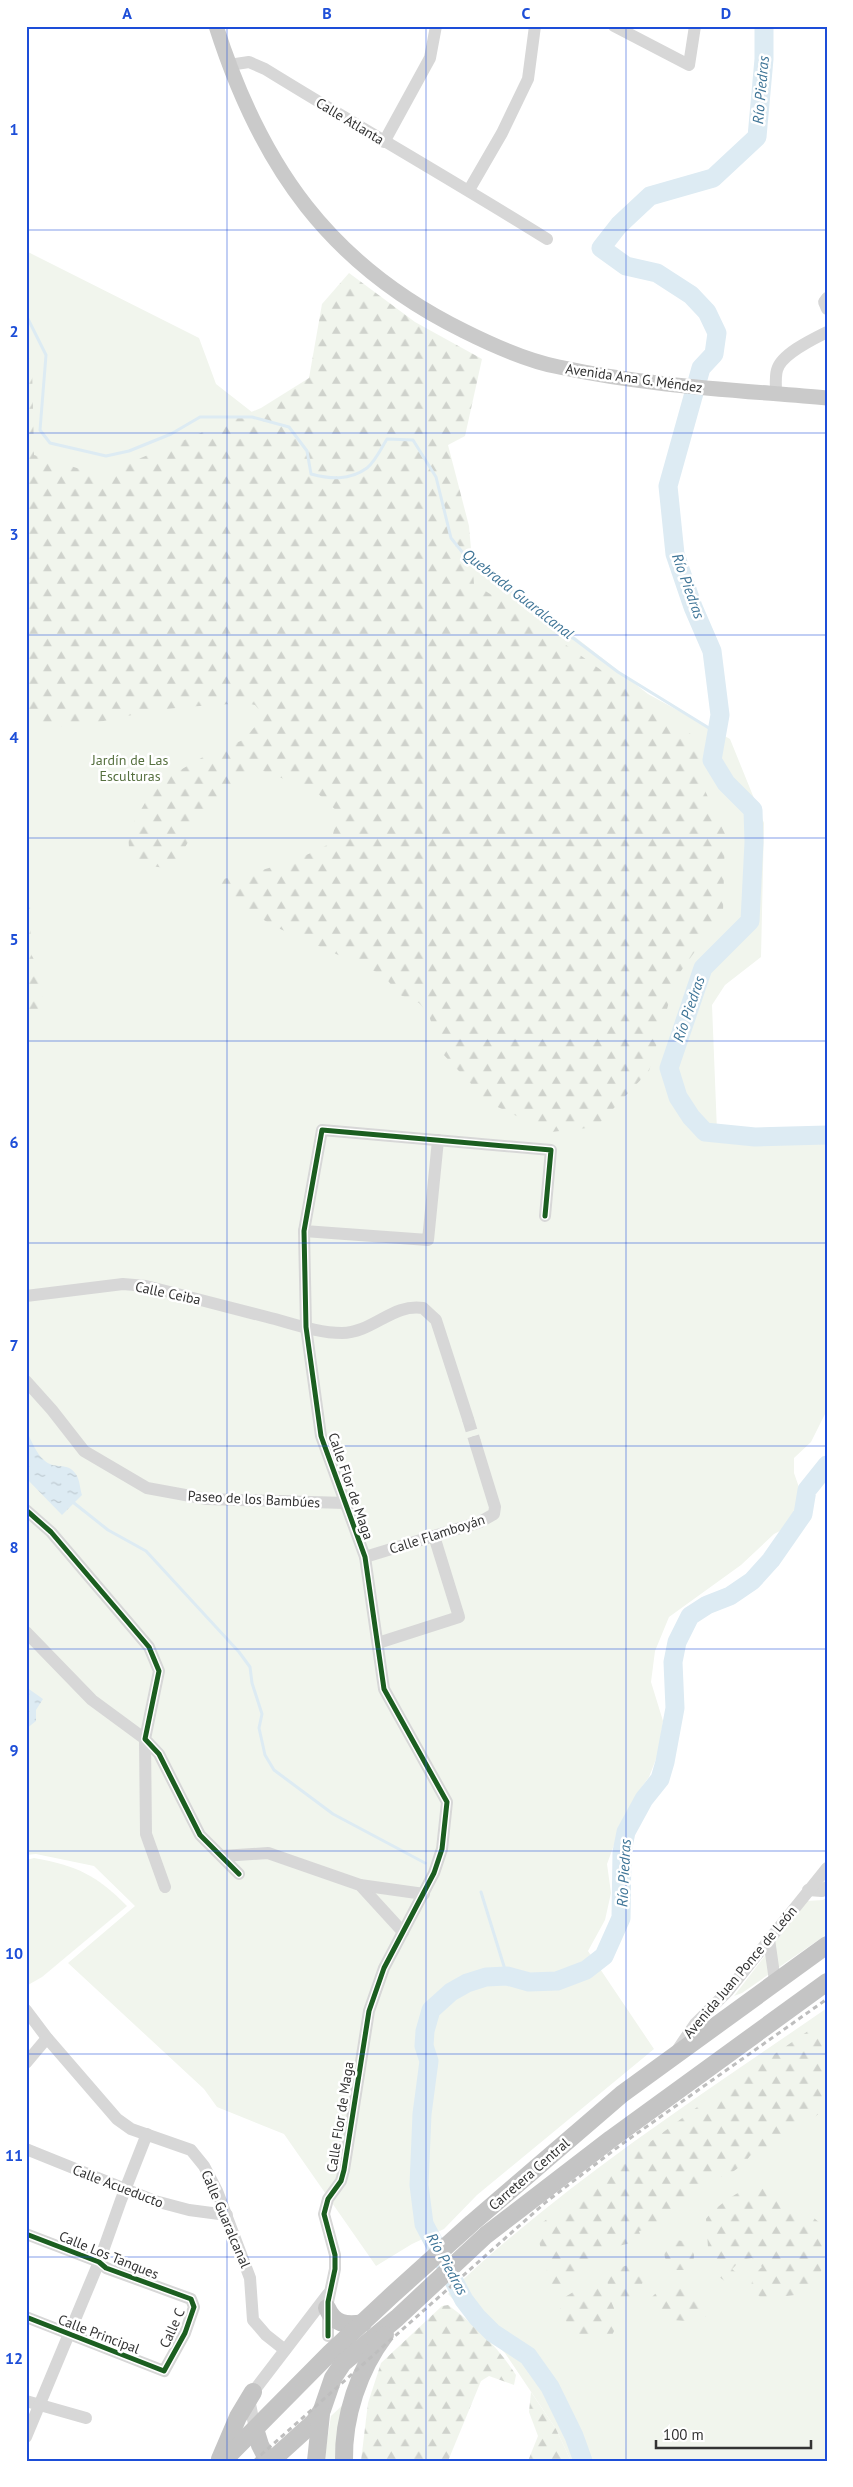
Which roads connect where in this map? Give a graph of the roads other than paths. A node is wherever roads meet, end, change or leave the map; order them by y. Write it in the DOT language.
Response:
graph roads {
  1 [pos="216,26"];
  2 [pos="436,26"];
  3 [pos="535,26"];
  4 [pos="614,26"];
  5 [pos="695,26"];
  6 [pos="229,65"];
  7 [pos="384,142"];
  8 [pos="469,190"];
  9 [pos="547,239"];
  10 [pos="827,298"];
  11 [pos="827,309"];
  12 [pos="827,332"];
  13 [pos="776,393"];
  14 [pos="827,398"];
  15 [pos="438,1140"];
  16 [pos="545,1216"];
  17 [pos="304,1231"];
  18 [pos="26,1296"];
  19 [pos="306,1327"];
  20 [pos="26,1381"];
  21 [pos="468,1419"];
  22 [pos="475,1442"];
  23 [pos="345,1503"];
  24 [pos="26,1510"];
  25 [pos="434,1536"];
  26 [pos="365,1558"];
  27 [pos="26,1632"];
  28 [pos="378,1643"];
  29 [pos="145,1739"];
  30 [pos="222,1856"];
  31 [pos="827,1868"];
  32 [pos="239,1874"];
  33 [pos="360,1885"];
  34 [pos="165,1887"];
  35 [pos="827,1887"];
  36 [pos="808,1890"];
  37 [pos="424,1894"];
  38 [pos="403,1932"];
  39 [pos="769,1939"];
  40 [pos="827,1945"];
  41 [pos="775,1981"];
  42 [pos="827,1982"];
  43 [pos="26,2010"];
  44 [pos="47,2038"];
  45 [pos="674,2056"];
  46 [pos="26,2063"];
  47 [pos="148,2134"];
  48 [pos="26,2149"];
  49 [pos="125,2190"];
  50 [pos="227,2215"];
  51 [pos="26,2234"];
  52 [pos="100,2262"];
  53 [pos="331,2290"];
  54 [pos="184,2297"];
  55 [pos="328,2308"];
  56 [pos="402,2314"];
  57 [pos="26,2317"];
  58 [pos="363,2323"];
  59 [pos="304,2327"];
  60 [pos="69,2334"];
  61 [pos="329,2345"];
  62 [pos="285,2350"];
  63 [pos="164,2371"];
  64 [pos="254,2392"];
  65 [pos="26,2401"];
  66 [pos="40,2406"];
  67 [pos="322,2410"];
  68 [pos="86,2418"];
  69 [pos="250,2435"];
  70 [pos="26,2437"];
  71 [pos="221,2461"];
  72 [pos="233,2461"];
  73 [pos="270,2461"];
  74 [pos="316,2461"];
  75 [pos="344,2461"];
  1 -- 6 [label="main road, Avenida Ana G. Méndez"];
  2 -- 7 [label="street"];
  3 -- 8 [label="street"];
  4 -- 5 [label="street"];
  6 -- 7 [label="street, Calle Atlanta"];
  6 -- 13 [label="main road, Avenida Ana G. Méndez"];
  7 -- 8 [label="street, Calle Atlanta"];
  8 -- 9 [label="street, Calle Atlanta"];
  10 -- 11 [label="street"];
  12 -- 13 [label="street"];
  13 -- 14 [label="main road, Avenida Ana G. Méndez"];
  15 -- 16 [label="street"];
  15 -- 17 [label="street, Calle Flor de Maga"];
  15 -- 17 [label="street"];
  17 -- 19 [label="street, Calle Flor de Maga"];
  18 -- 19 [label="street, Calle Ceiba"];
  19 -- 21 [label="street"];
  19 -- 23 [label="street, Calle Flor de Maga"];
  20 -- 23 [label="street, Paseo de los Bambúes"];
  22 -- 25 [label="street, Calle Flamboyán"];
  23 -- 26 [label="street, Calle Flor de Maga"];
  24 -- 29 [label="street"];
  25 -- 26 [label="street, Calle Flamboyán"];
  25 -- 28 [label="street"];
  26 -- 28 [label="street, Calle Flor de Maga"];
  27 -- 29 [label="street"];
  28 -- 37 [label="street, Calle Flor de Maga"];
  29 -- 30 [label="street"];
  29 -- 34 [label="street"];
  30 -- 32 [label="street"];
  30 -- 33 [label="street"];
  31 -- 36 [label="street, Avenida Juan Ponce de León"];
  33 -- 37 [label="street"];
  33 -- 38 [label="street"];
  35 -- 36 [label="street"];
  36 -- 39 [label="street, Avenida Juan Ponce de León"];
  37 -- 38 [label="street, Calle Flor de Maga"];
  38 -- 53 [label="street, Calle Flor de Maga"];
  39 -- 41 [label="street"];
  39 -- 45 [label="street, Avenida Juan Ponce de León"];
  40 -- 41 [label="highway, Carretera Central"];
  41 -- 45 [label="highway, Carretera Central"];
  42 -- 56 [label="highway, Carretera Central"];
  43 -- 44 [label="street, Calle Guaralcanal"];
  44 -- 46 [label="street"];
  44 -- 47 [label="street, Calle Guaralcanal"];
  45 -- 58 [label="highway, Carretera Central"];
  47 -- 49 [label="street"];
  47 -- 50 [label="street, Calle Guaralcanal"];
  48 -- 49 [label="street, Calle Acueducto"];
  49 -- 50 [label="street, Calle Acueducto"];
  49 -- 52 [label="street"];
  50 -- 62 [label="street, Calle Guaralcanal"];
  51 -- 52 [label="street, Calle Los Tanques"];
  52 -- 54 [label="street, Calle Los Tanques"];
  52 -- 60 [label="street"];
  53 -- 55 [label="street, Calle Flor de Maga"];
  53 -- 59 [label="street, Calle Flor de Maga"];
  54 -- 63 [label="street, Calle C"];
  55 -- 58 [label="highway"];
  55 -- 61 [label="street, Calle Flor de Maga"];
  56 -- 67 [label="highway"];
  56 -- 75 [label="highway, Carretera Central"];
  57 -- 60 [label="street, Calle Principal"];
  58 -- 61 [label="highway, Carretera Central"];
  59 -- 61 [label="street"];
  59 -- 62 [label="street, Calle Flor de Maga"];
  60 -- 63 [label="street, Calle Principal"];
  60 -- 66 [label="street"];
  61 -- 67 [label="highway"];
  61 -- 69 [label="highway, Carretera Central"];
  62 -- 64 [label="street, Calle Flor de Maga"];
  64 -- 69 [label="street"];
  64 -- 71 [label="highway"];
  65 -- 66 [label="street"];
  66 -- 68 [label="street"];
  66 -- 70 [label="street"];
  67 -- 73 [label="highway"];
  67 -- 74 [label="highway"];
  69 -- 71 [label="highway"];
  69 -- 72 [label="highway, Carretera Central"];
  69 -- 73 [label="highway"];
}
